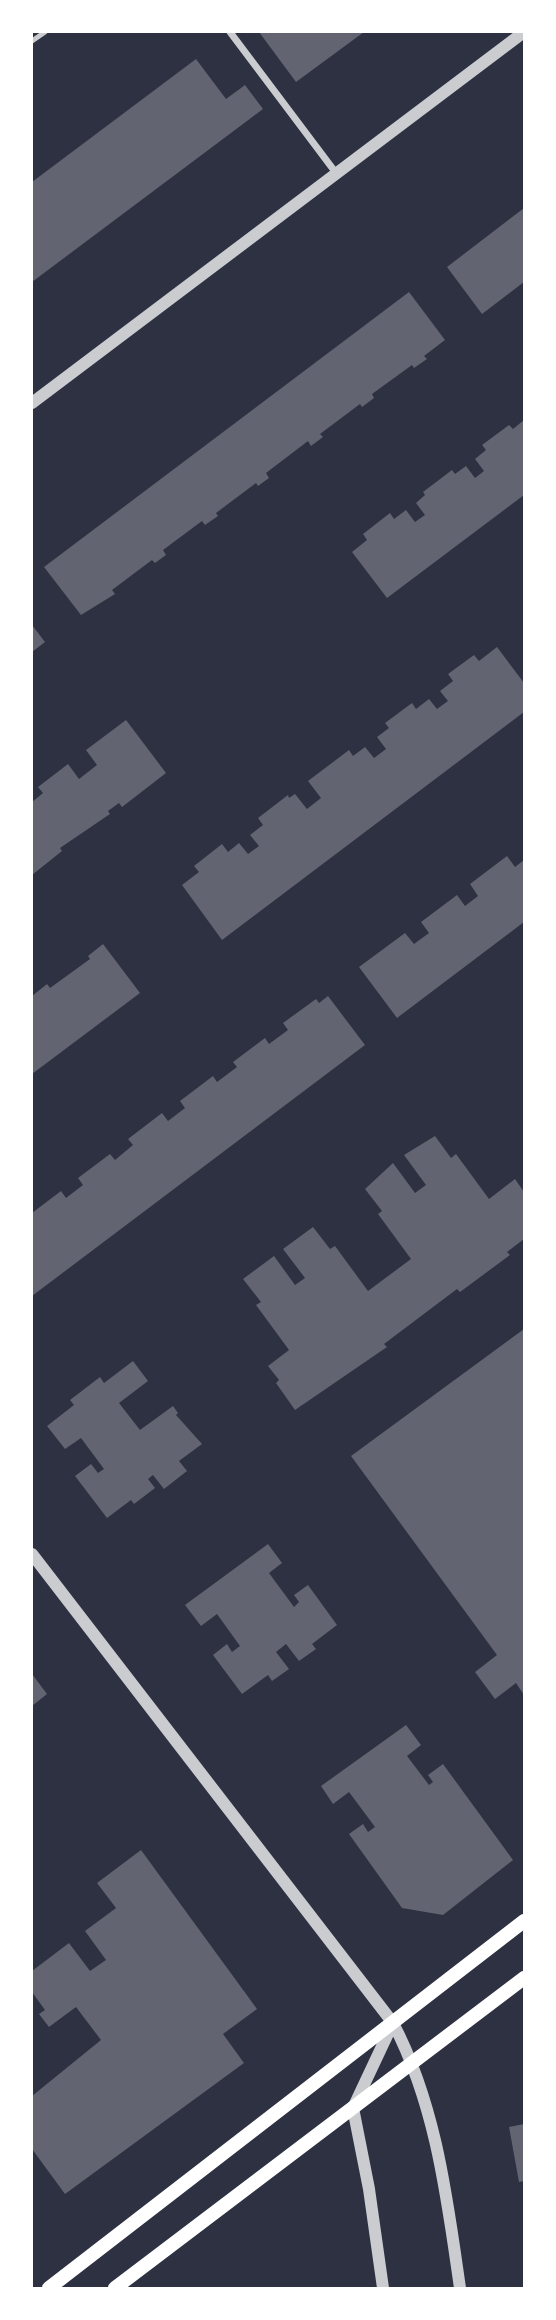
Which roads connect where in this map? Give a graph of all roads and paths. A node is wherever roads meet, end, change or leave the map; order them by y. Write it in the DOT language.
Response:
graph roads {
  1 [pos="45,32"];
  2 [pos="230,32"];
  3 [pos="524,32"];
  4 [pos="32,41"];
  5 [pos="336,173"];
  6 [pos="32,403"];
  7 [pos="32,1554"];
  8 [pos="524,1921"];
  9 [pos="524,1978"];
  10 [pos="393,2023"];
  11 [pos="413,2061"];
  12 [pos="353,2108"];
  13 [pos="50,2288"];
  14 [pos="115,2288"];
  15 [pos="383,2288"];
  16 [pos="460,2288"];
  1 -- 4 [label="lane"];
  2 -- 5 [label="street"];
  3 -- 5 [label="street"];
  5 -- 6 [label="street"];
  7 -- 10 [label="street"];
  8 -- 10 [label="main road"];
  9 -- 11 [label="main road"];
  10 -- 11 [label="street"];
  10 -- 12 [label="street"];
  10 -- 13 [label="main road"];
  11 -- 12 [label="main road"];
  11 -- 16 [label="street"];
  12 -- 14 [label="main road"];
  12 -- 15 [label="street"];
}
